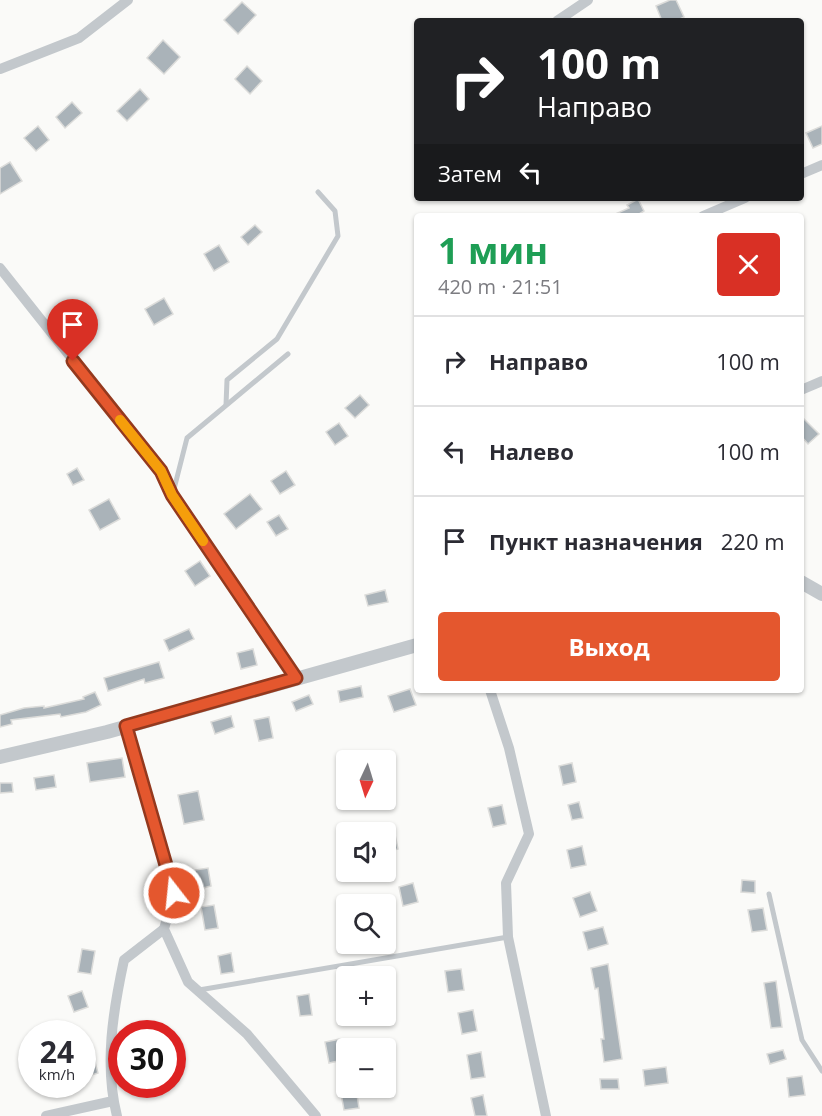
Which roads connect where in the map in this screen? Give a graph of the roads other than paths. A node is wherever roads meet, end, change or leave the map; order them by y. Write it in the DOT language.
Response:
graph roads {
  1 [pos="128,0"];
  2 [pos="588,0"];
  3 [pos="561,18"];
  4 [pos="0,69"];
  5 [pos="822,165"];
  6 [pos="804,173"];
  7 [pos="318,192"];
  8 [pos="738,201"];
  9 [pos="710,213"];
  10 [pos="0,268"];
  11 [pos="288,354"];
  12 [pos="822,381"];
  13 [pos="804,389"];
  14 [pos="226,405"];
  15 [pos="172,495"];
  16 [pos="804,584"];
  17 [pos="822,594"];
  18 [pos="414,646"];
  19 [pos="296,678"];
  20 [pos="491,693"];
  21 [pos="126,726"];
  22 [pos="0,757"];
  23 [pos="769,894"];
  24 [pos="164,929"];
  25 [pos="508,937"];
  26 [pos="197,990"];
  27 [pos="822,1071"];
  28 [pos="113,1101"];
  29 [pos="545,1111"];
  30 [pos="46,1116"];
  31 [pos="117,1116"];
  32 [pos="316,1116"];
  33 [pos="540,1116"];
  1 -- 4 [label="street"];
  2 -- 3 [label="street"];
  5 -- 6 [label="street"];
  7 -- 14 [label="lane"];
  8 -- 9 [label="street"];
  10 -- 15 [label="street"];
  11 -- 14 [label="lane"];
  12 -- 13 [label="street"];
  14 -- 15 [label="lane"];
  15 -- 19 [label="street"];
  16 -- 17 [label="street"];
  18 -- 19 [label="street"];
  19 -- 21 [label="street"];
  20 -- 25 [label="street"];
  21 -- 22 [label="street"];
  21 -- 24 [label="street"];
  23 -- 27 [label="lane"];
  24 -- 26 [label="street"];
  24 -- 28 [label="street"];
  25 -- 26 [label="lane"];
  25 -- 29 [label="street"];
  26 -- 32 [label="street"];
  28 -- 30 [label="street"];
  28 -- 31 [label="street"];
  29 -- 33 [label="lane"];
}
